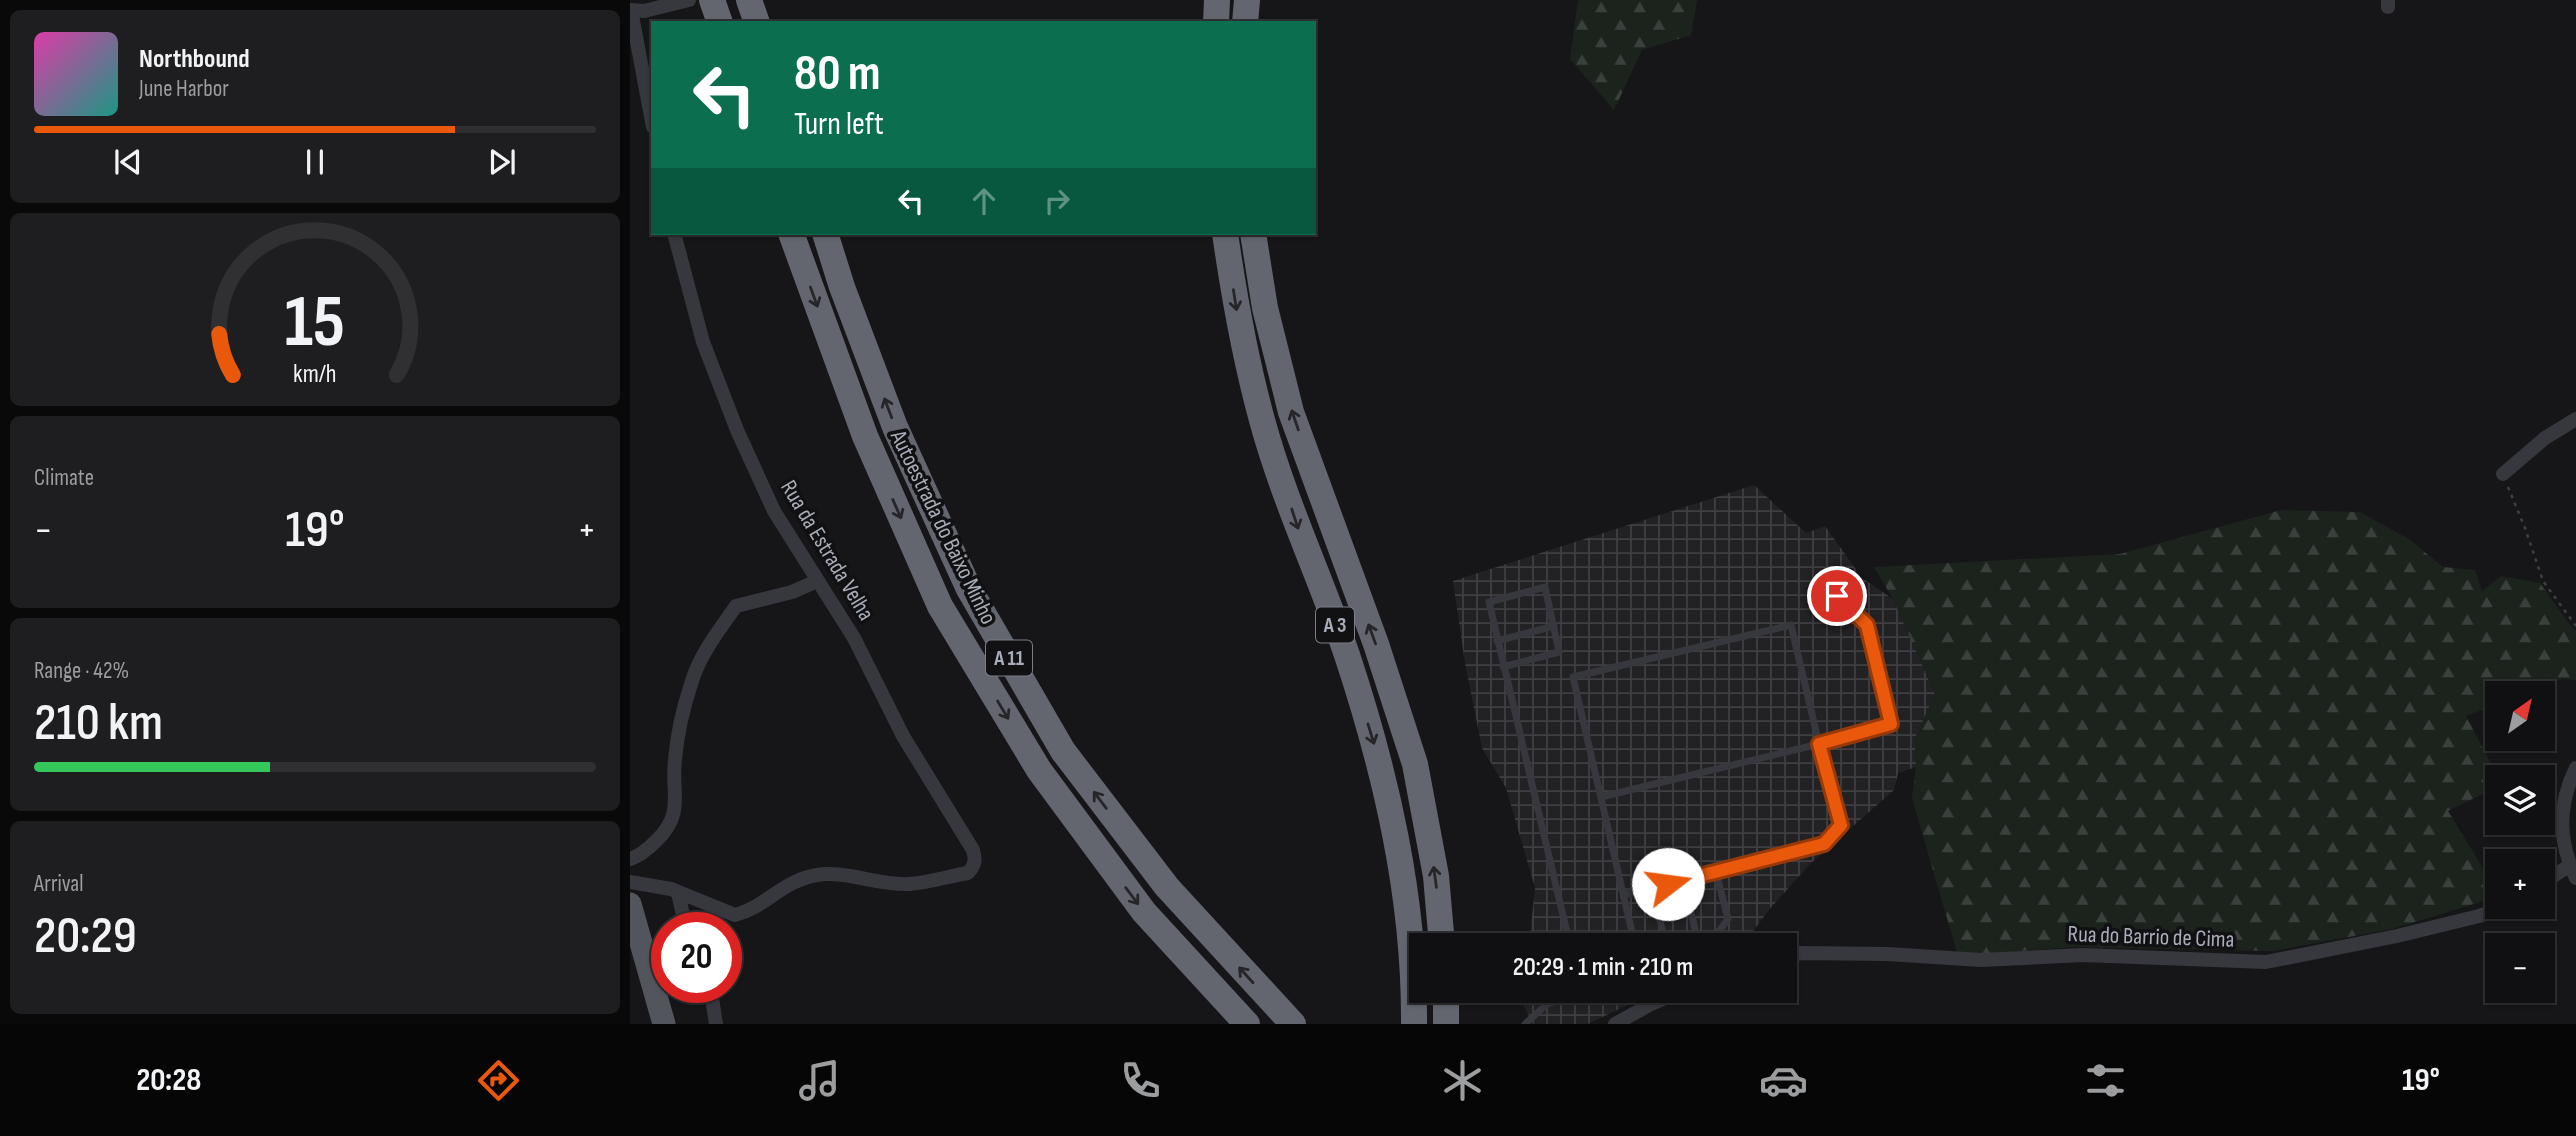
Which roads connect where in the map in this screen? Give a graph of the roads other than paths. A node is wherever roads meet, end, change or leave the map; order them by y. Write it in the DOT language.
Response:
graph roads {
  1 [pos="712,0"];
  2 [pos="749,0"];
  3 [pos="1217,0"];
  4 [pos="1247,0"];
  5 [pos="689,1"];
  6 [pos="631,10"];
  7 [pos="719,21"];
  8 [pos="756,21"];
  9 [pos="1216,21"];
  10 [pos="1245,21"];
  11 [pos="651,116"];
  12 [pos="675,235"];
  13 [pos="793,235"];
  14 [pos="826,235"];
  15 [pos="1225,235"];
  16 [pos="1253,235"];
  17 [pos="2576,419"];
  18 [pos="2503,474"];
  19 [pos="817,581"];
  20 [pos="1837,596"];
  21 [pos="1554,626"];
  22 [pos="1497,641"];
  23 [pos="1503,667"];
  24 [pos="1819,744"];
  25 [pos="2576,768"];
  26 [pos="1601,797"];
  27 [pos="630,859"];
  28 [pos="2573,871"];
  29 [pos="1716,872"];
  30 [pos="2555,878"];
  31 [pos="1683,880"];
  32 [pos="630,883"];
  33 [pos="1652,888"];
  34 [pos="678,893"];
  35 [pos="1624,895"];
  36 [pos="630,904"];
  37 [pos="682,912"];
  38 [pos="2485,914"];
  39 [pos="1441,933"];
  40 [pos="1567,933"];
  41 [pos="1632,933"];
  42 [pos="1663,933"];
  43 [pos="1695,933"];
  44 [pos="1718,933"];
  45 [pos="1797,954"];
  46 [pos="713,1003"];
  47 [pos="1446,1003"];
  48 [pos="1550,1003"];
  49 [pos="1653,1003"];
  50 [pos="664,1024"];
  51 [pos="716,1024"];
  52 [pos="1247,1024"];
  53 [pos="1293,1024"];
  54 [pos="1414,1024"];
  55 [pos="1446,1024"];
  56 [pos="1525,1024"];
  57 [pos="1615,1024"];
  1 -- 7 [label="highway"];
  2 -- 8 [label="highway"];
  3 -- 9 [label="highway"];
  4 -- 10 [label="highway"];
  5 -- 6 [label="street"];
  6 -- 11 [label="street"];
  12 -- 19 [label="street, Rua da Estrada Velha"];
  13 -- 52 [label="highway, Autoestrada do Baixo Minho / A 11, one-way"];
  53 -- 14 [label="highway, Autoestrada do Baixo Minho / A 11, one-way"];
  15 -- 54 [label="highway, A 3, one-way"];
  39 -- 16 [label="highway, A 3, one-way"];
  17 -- 18 [label="street"];
  19 -- 27 [label="street"];
  19 -- 34 [label="street, Rua da Estrada Velha"];
  20 -- 24 [label="lane"];
  21 -- 22 [label="lane"];
  21 -- 22 [label="lane"];
  21 -- 23 [label="lane"];
  22 -- 23 [label="lane"];
  23 -- 40 [label="lane"];
  24 -- 26 [label="lane"];
  24 -- 26 [label="lane"];
  24 -- 29 [label="lane"];
  25 -- 28 [label="street"];
  26 -- 35 [label="lane"];
  28 -- 30 [label="street"];
  29 -- 31 [label="lane"];
  29 -- 44 [label="lane"];
  31 -- 33 [label="lane"];
  31 -- 43 [label="lane"];
  32 -- 34 [label="street"];
  33 -- 35 [label="lane"];
  33 -- 42 [label="lane"];
  34 -- 37 [label="street"];
  35 -- 41 [label="lane"];
  36 -- 50 [label="main road"];
  38 -- 45 [label="street, Rua do Barrio de Cima"];
  46 -- 51 [label="street"];
  47 -- 55 [label="highway"];
  48 -- 56 [label="lane"];
  49 -- 57 [label="street"];
}
